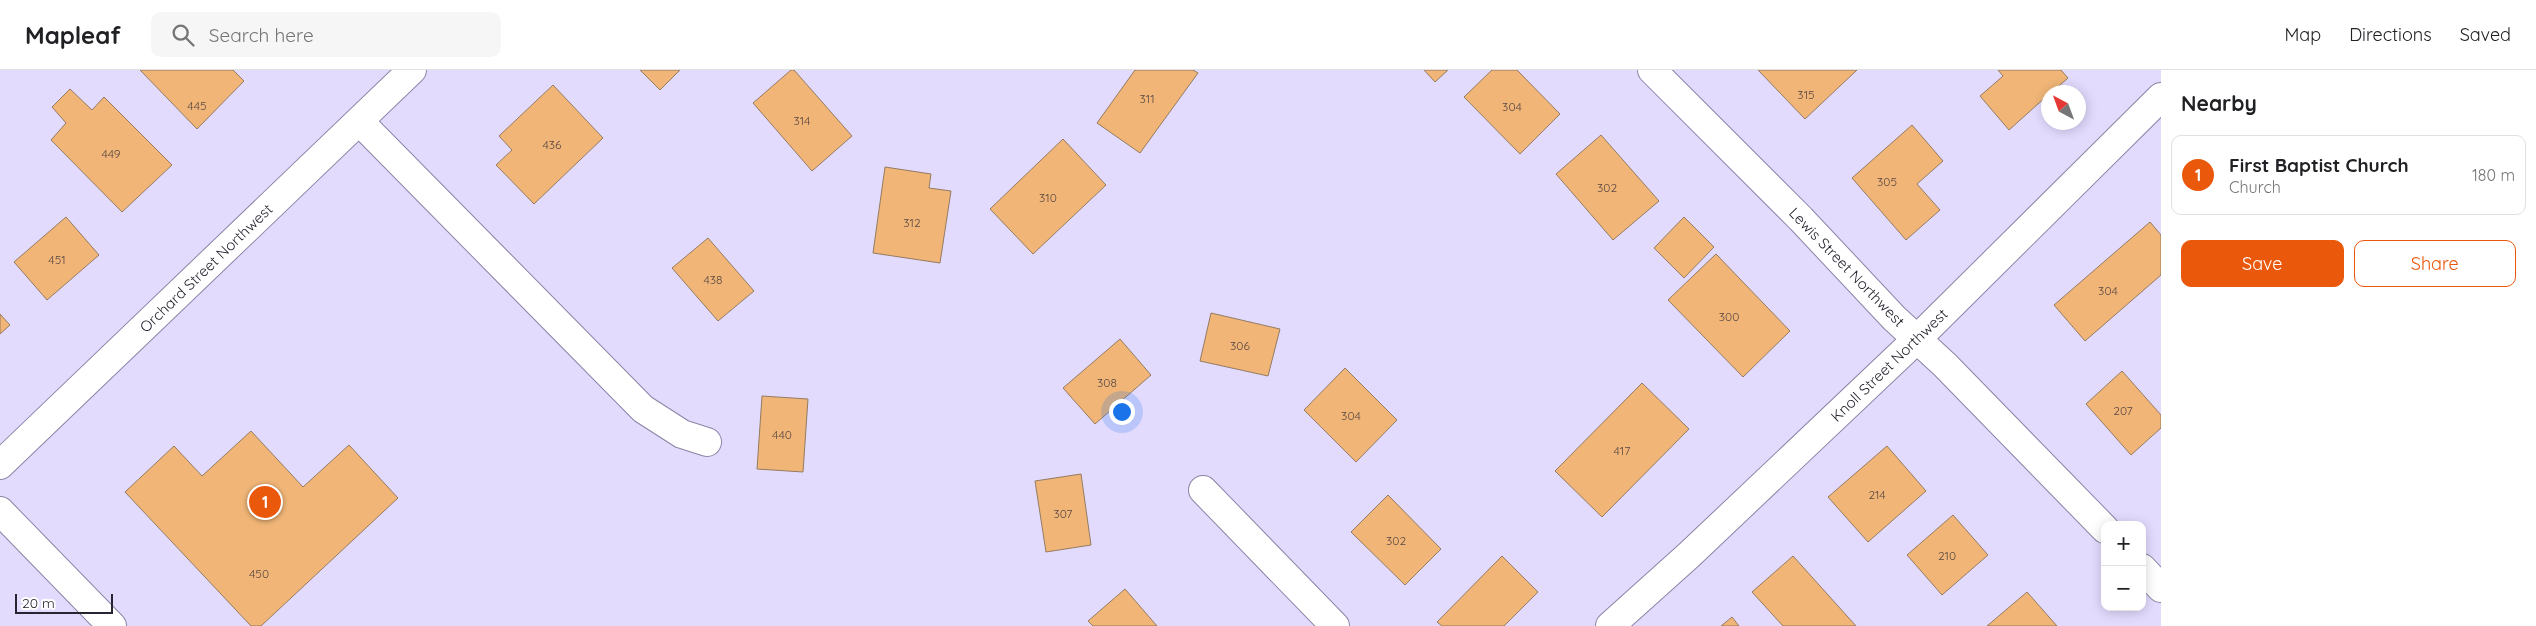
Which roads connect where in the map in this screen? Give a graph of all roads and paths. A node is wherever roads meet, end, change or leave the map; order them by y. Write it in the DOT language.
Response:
graph roads {
  1 [pos="412,70"];
  2 [pos="1652,70"];
  3 [pos="2161,97"];
  4 [pos="359,121"];
  5 [pos="1917,339"];
  6 [pos="707,442"];
  7 [pos="0,465"];
  8 [pos="1203,490"];
  9 [pos="0,511"];
  10 [pos="2101,526"];
  11 [pos="2146,572"];
  12 [pos="2161,588"];
  13 [pos="112,626"];
  14 [pos="1335,626"];
  15 [pos="1610,626"];
  1 -- 4 [label="street, Orchard Street Northwest"];
  2 -- 5 [label="street, Lewis Street Northwest"];
  3 -- 5 [label="street, Knoll Street Northwest"];
  4 -- 6 [label="street"];
  4 -- 7 [label="street, Orchard Street Northwest"];
  5 -- 10 [label="street, Lewis Street Northwest"];
  5 -- 15 [label="street, Knoll Street Northwest"];
  8 -- 14 [label="street"];
  9 -- 13 [label="street"];
  11 -- 12 [label="street"];
}
